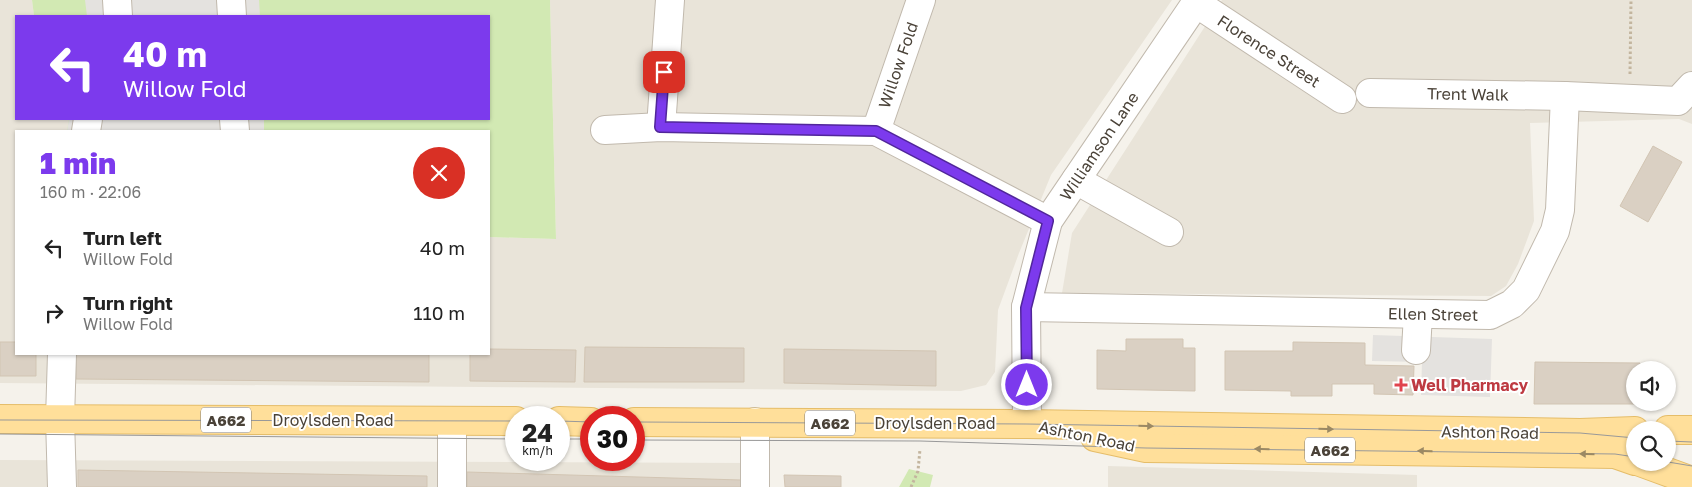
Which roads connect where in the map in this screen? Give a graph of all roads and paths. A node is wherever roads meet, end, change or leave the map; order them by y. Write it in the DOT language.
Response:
graph roads {
  1 [pos="117,0"];
  2 [pos="231,0"];
  3 [pos="670,0"];
  4 [pos="921,0"];
  5 [pos="1631,0"];
  6 [pos="1197,2"];
  7 [pos="118,15"];
  8 [pos="232,15"];
  9 [pos="1370,93"];
  10 [pos="1565,96"];
  11 [pos="1342,99"];
  12 [pos="1630,99"];
  13 [pos="1687,99"];
  14 [pos="660,127"];
  15 [pos="605,130"];
  16 [pos="876,131"];
  17 [pos="1076,180"];
  18 [pos="1048,221"];
  19 [pos="1169,232"];
  20 [pos="1026,308"];
  21 [pos="1418,314"];
  22 [pos="1416,350"];
  23 [pos="62,355"];
  24 [pos="0,419"];
  25 [pos="60,419"];
  26 [pos="452,421"];
  27 [pos="505,421"];
  28 [pos="645,422"];
  29 [pos="755,422"];
  30 [pos="921,423"];
  31 [pos="1027,424"];
  32 [pos="1676,430"];
  33 [pos="1692,430"];
  34 [pos="1626,432"];
  35 [pos="1626,458"];
  36 [pos="1665,471"];
  37 [pos="1692,481"];
  38 [pos="62,487"];
  39 [pos="452,487"];
  40 [pos="755,487"];
  41 [pos="911,487"];
  1 -- 7 [label="street"];
  2 -- 8 [label="street"];
  3 -- 14 [label="street"];
  4 -- 16 [label="street, Willow Fold"];
  5 -- 12 [label="path"];
  6 -- 11 [label="street, Florence Street"];
  6 -- 17 [label="street, Williamson Lane"];
  9 -- 10 [label="street, Trent Walk"];
  10 -- 12 [label="street"];
  10 -- 21 [label="street, Ellen Street"];
  12 -- 13 [label="street"];
  14 -- 15 [label="street, Willow Fold"];
  14 -- 16 [label="street, Willow Fold"];
  16 -- 18 [label="street, Willow Fold"];
  17 -- 18 [label="street, Williamson Lane"];
  17 -- 19 [label="street"];
  18 -- 20 [label="street, Williamson Lane"];
  20 -- 21 [label="street, Ellen Street"];
  20 -- 31 [label="street, Williamson Lane"];
  21 -- 22 [label="street"];
  23 -- 25 [label="street"];
  24 -- 25 [label="main road, Droylsden Road / A662"];
  25 -- 26 [label="main road, Droylsden Road / A662"];
  25 -- 38 [label="street"];
  26 -- 27 [label="main road, Droylsden Road / A662"];
  26 -- 39 [label="street"];
  28 -- 29 [label="main road, Droylsden Road / A662"];
  29 -- 30 [label="main road, Droylsden Road / A662"];
  29 -- 40 [label="street"];
  30 -- 31 [label="main road, Droylsden Road / A662"];
  30 -- 41 [label="path"];
  31 -- 34 [label="main road, Ashton Road / A662, one-way"];
  35 -- 31 [label="main road, Ashton Road / A662, one-way"];
  32 -- 33 [label="main road"];
  36 -- 37 [label="main road"];
}
